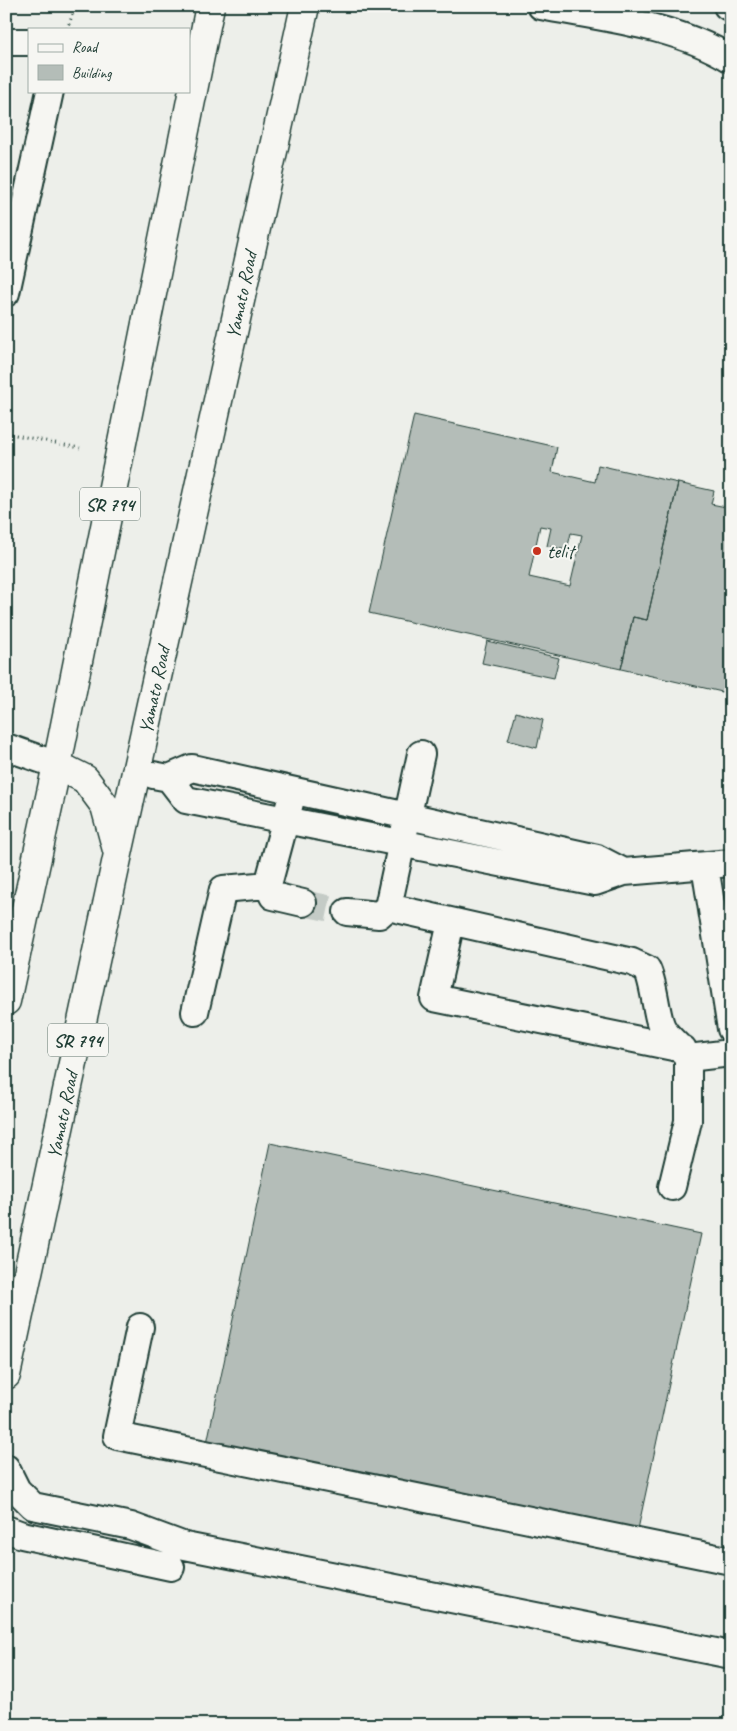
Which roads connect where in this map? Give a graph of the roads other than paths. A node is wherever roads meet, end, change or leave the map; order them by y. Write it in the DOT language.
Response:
graph roads {
  1 [pos="210,6"];
  2 [pos="305,6"];
  3 [pos="541,6"];
  4 [pos="727,6"];
  5 [pos="731,8"];
  6 [pos="6,42"];
  7 [pos="28,42"];
  8 [pos="731,59"];
  9 [pos="50,92"];
  10 [pos="6,293"];
  11 [pos="6,747"];
  12 [pos="421,754"];
  13 [pos="58,765"];
  14 [pos="136,771"];
  15 [pos="169,778"];
  16 [pos="293,790"];
  17 [pos="407,815"];
  18 [pos="286,820"];
  19 [pos="402,843"];
  20 [pos="118,854"];
  21 [pos="718,864"];
  22 [pos="624,872"];
  23 [pos="268,885"];
  24 [pos="303,903"];
  25 [pos="388,907"];
  26 [pos="347,912"];
  27 [pos="451,922"];
  28 [pos="6,1000"];
  29 [pos="195,1012"];
  30 [pos="731,1029"];
  31 [pos="731,1053"];
  32 [pos="685,1054"];
  33 [pos="672,1187"];
  34 [pos="140,1327"];
  35 [pos="6,1375"];
  36 [pos="6,1468"];
  37 [pos="6,1529"];
  38 [pos="731,1561"];
  39 [pos="171,1567"];
  40 [pos="731,1655"];
  1 -- 13 [label="main road, SR 794"];
  2 -- 14 [label="main road, Yamato Road / SR 794"];
  3 -- 8 [label="street"];
  4 -- 5 [label="street"];
  6 -- 7 [label="street"];
  9 -- 10 [label="street"];
  11 -- 13 [label="street"];
  12 -- 17 [label="street"];
  13 -- 20 [label="main road"];
  13 -- 28 [label="main road, SR 794"];
  14 -- 15 [label="street"];
  14 -- 20 [label="main road, Yamato Road / SR 794"];
  15 -- 16 [label="street"];
  15 -- 18 [label="street"];
  16 -- 17 [label="street"];
  16 -- 18 [label="street"];
  17 -- 19 [label="street"];
  17 -- 22 [label="street"];
  18 -- 19 [label="street"];
  18 -- 23 [label="street"];
  19 -- 22 [label="street"];
  19 -- 25 [label="street"];
  20 -- 35 [label="main road, Yamato Road / SR 794"];
  21 -- 22 [label="street"];
  21 -- 30 [label="street"];
  23 -- 24 [label="street"];
  23 -- 29 [label="street"];
  25 -- 26 [label="street"];
  25 -- 27 [label="street"];
  27 -- 32 [label="street"];
  27 -- 32 [label="street"];
  31 -- 32 [label="street"];
  32 -- 33 [label="street"];
  34 -- 38 [label="street"];
  36 -- 40 [label="street"];
  37 -- 39 [label="street"];
}
